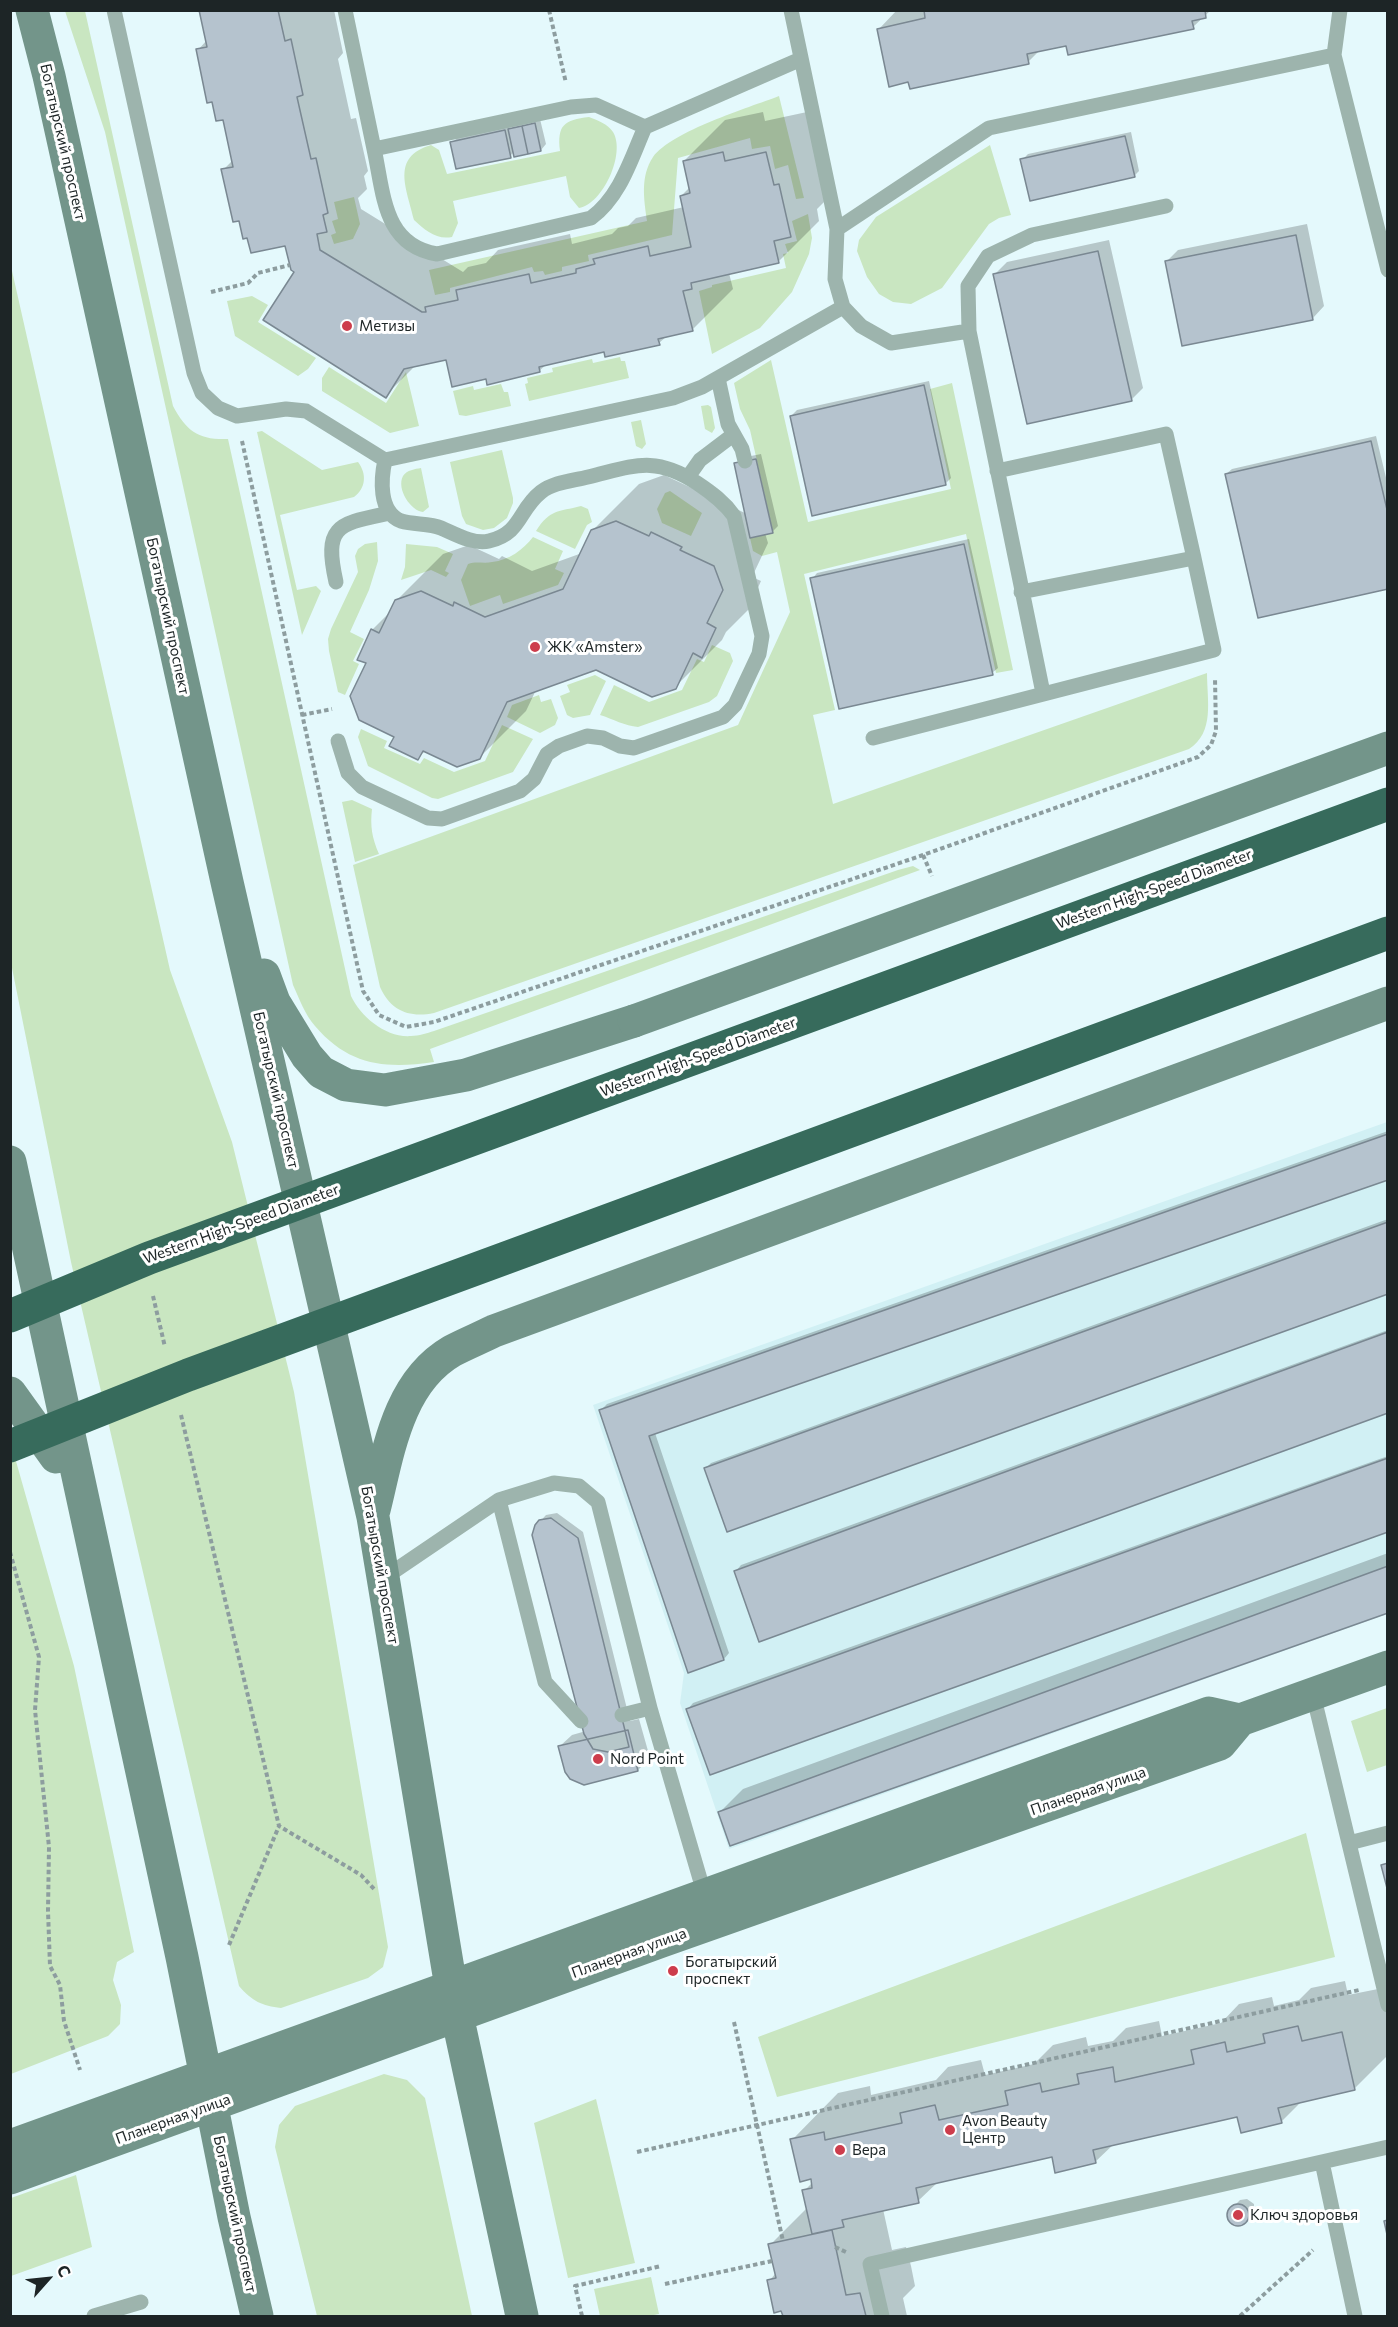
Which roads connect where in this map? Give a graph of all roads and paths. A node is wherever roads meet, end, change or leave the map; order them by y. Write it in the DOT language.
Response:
graph roads {
  1 [pos="12,10"];
  2 [pos="32,10"];
  3 [pos="114,10"];
  4 [pos="345,10"];
  5 [pos="549,10"];
  6 [pos="791,10"];
  7 [pos="1340,10"];
  8 [pos="1334,55"];
  9 [pos="801,59"];
  10 [pos="49,76"];
  11 [pos="571,107"];
  12 [pos="645,127"];
  13 [pos="374,149"];
  14 [pos="1166,206"];
  15 [pos="837,229"];
  16 [pos="290,265"];
  17 [pos="1388,270"];
  18 [pos="211,292"];
  19 [pos="843,307"];
  20 [pos="969,331"];
  21 [pos="718,378"];
  22 [pos="237,416"];
  23 [pos="733,435"];
  24 [pos="386,460"];
  25 [pos="745,461"];
  26 [pos="997,471"];
  27 [pos="688,477"];
  28 [pos="390,513"];
  29 [pos="1194,558"];
  30 [pos="336,582"];
  31 [pos="1021,592"];
  32 [pos="1214,650"];
  33 [pos="1043,693"];
  34 [pos="332,709"];
  35 [pos="302,715"];
  36 [pos="873,738"];
  37 [pos="338,741"];
  38 [pos="1388,748"];
  39 [pos="1388,804"];
  40 [pos="227,882"];
  41 [pos="1388,933"];
  42 [pos="1388,1003"];
  43 [pos="10,1162"];
  44 [pos="152,1292"];
  45 [pos="10,1316"];
  46 [pos="166,1350"];
  47 [pos="10,1393"];
  48 [pos="180,1408"];
  49 [pos="10,1446"];
  50 [pos="81,1494"];
  51 [pos="500,1500"];
  52 [pos="372,1517"];
  53 [pos="10,1552"];
  54 [pos="384,1578"];
  55 [pos="1388,1667"];
  56 [pos="1313,1694"];
  57 [pos="650,1708"];
  58 [pos="621,1715"];
  59 [pos="1240,1720"];
  60 [pos="581,1721"];
  61 [pos="279,1826"];
  62 [pos="1388,1833"];
  63 [pos="1349,1843"];
  64 [pos="376,1891"];
  65 [pos="705,1896"];
  66 [pos="229,1945"];
  67 [pos="1383,1985"];
  68 [pos="454,2002"];
  69 [pos="1388,2005"];
  70 [pos="734,2022"];
  71 [pos="80,2070"];
  72 [pos="209,2091"];
  73 [pos="757,2125"];
  74 [pos="10,2146"];
  75 [pos="1388,2147"];
  76 [pos="637,2152"];
  77 [pos="1322,2162"];
  78 [pos="10,2178"];
  79 [pos="1336,2229"];
  80 [pos="783,2241"];
  81 [pos="772,2261"];
  82 [pos="661,2266"];
  83 [pos="665,2284"];
  84 [pos="141,2302"];
  85 [pos="94,2316"];
  86 [pos="257,2316"];
  87 [pos="522,2316"];
  88 [pos="582,2316"];
  89 [pos="882,2316"];
  90 [pos="1240,2316"];
  91 [pos="1355,2316"];
  1 -- 10 [label="main road"];
  2 -- 10 [label="main road, Богатырский проспект"];
  3 -- 22 [label="lane"];
  4 -- 13 [label="lane"];
  5 -- 11 [label="path"];
  6 -- 9 [label="lane"];
  7 -- 8 [label="lane"];
  8 -- 15 [label="lane"];
  8 -- 17 [label="lane"];
  9 -- 12 [label="lane"];
  9 -- 15 [label="lane"];
  10 -- 40 [label="main road, Богатырский проспект"];
  11 -- 12 [label="lane"];
  11 -- 13 [label="lane"];
  12 -- 13 [label="lane"];
  14 -- 20 [label="lane"];
  15 -- 19 [label="lane"];
  16 -- 18 [label="path"];
  19 -- 20 [label="lane"];
  19 -- 21 [label="lane"];
  20 -- 26 [label="lane"];
  21 -- 23 [label="lane"];
  21 -- 24 [label="lane"];
  22 -- 24 [label="lane"];
  22 -- 35 [label="path"];
  23 -- 25 [label="lane"];
  23 -- 27 [label="lane"];
  24 -- 28 [label="lane"];
  26 -- 29 [label="lane"];
  26 -- 31 [label="lane"];
  27 -- 28 [label="lane"];
  27 -- 37 [label="lane"];
  28 -- 30 [label="lane"];
  29 -- 31 [label="lane"];
  29 -- 32 [label="lane"];
  31 -- 33 [label="lane"];
  32 -- 33 [label="lane"];
  32 -- 35 [label="path"];
  33 -- 36 [label="lane"];
  34 -- 35 [label="path"];
  38 -- 40 [label="main road, bridge"];
  39 -- 45 [label="highway, Western High-Speed Diameter, bridge"];
  40 -- 52 [label="main road, Богатырский проспект"];
  41 -- 49 [label="highway, bridge"];
  42 -- 52 [label="main road"];
  43 -- 50 [label="main road, Богатырский проспект"];
  44 -- 46 [label="path"];
  47 -- 50 [label="main road"];
  48 -- 61 [label="path"];
  50 -- 72 [label="main road, Богатырский проспект"];
  51 -- 54 [label="lane"];
  51 -- 57 [label="lane"];
  51 -- 60 [label="lane"];
  52 -- 54 [label="main road, Богатырский проспект"];
  53 -- 71 [label="path"];
  54 -- 68 [label="main road, Богатырский проспект"];
  55 -- 56 [label="main road"];
  56 -- 59 [label="main road"];
  56 -- 63 [label="lane"];
  57 -- 58 [label="lane"];
  57 -- 65 [label="lane"];
  59 -- 65 [label="main road, Планерная улица"];
  59 -- 68 [label="main road, Планерная улица"];
  61 -- 64 [label="path"];
  61 -- 66 [label="path"];
  62 -- 63 [label="lane"];
  63 -- 67 [label="lane"];
  65 -- 68 [label="main road, Планерная улица"];
  67 -- 69 [label="lane"];
  67 -- 73 [label="path"];
  68 -- 72 [label="main road, Планерная улица"];
  68 -- 87 [label="main road, Богатырский проспект"];
  70 -- 73 [label="path"];
  72 -- 74 [label="main road, Планерная улица"];
  72 -- 78 [label="main road, Планерная улица"];
  72 -- 86 [label="main road, Богатырский проспект"];
  73 -- 76 [label="path"];
  73 -- 80 [label="path"];
  75 -- 77 [label="lane"];
  77 -- 79 [label="lane"];
  77 -- 89 [label="lane"];
  79 -- 90 [label="path"];
  79 -- 91 [label="lane"];
  81 -- 83 [label="path"];
  82 -- 88 [label="path"];
  84 -- 85 [label="lane"];
}
